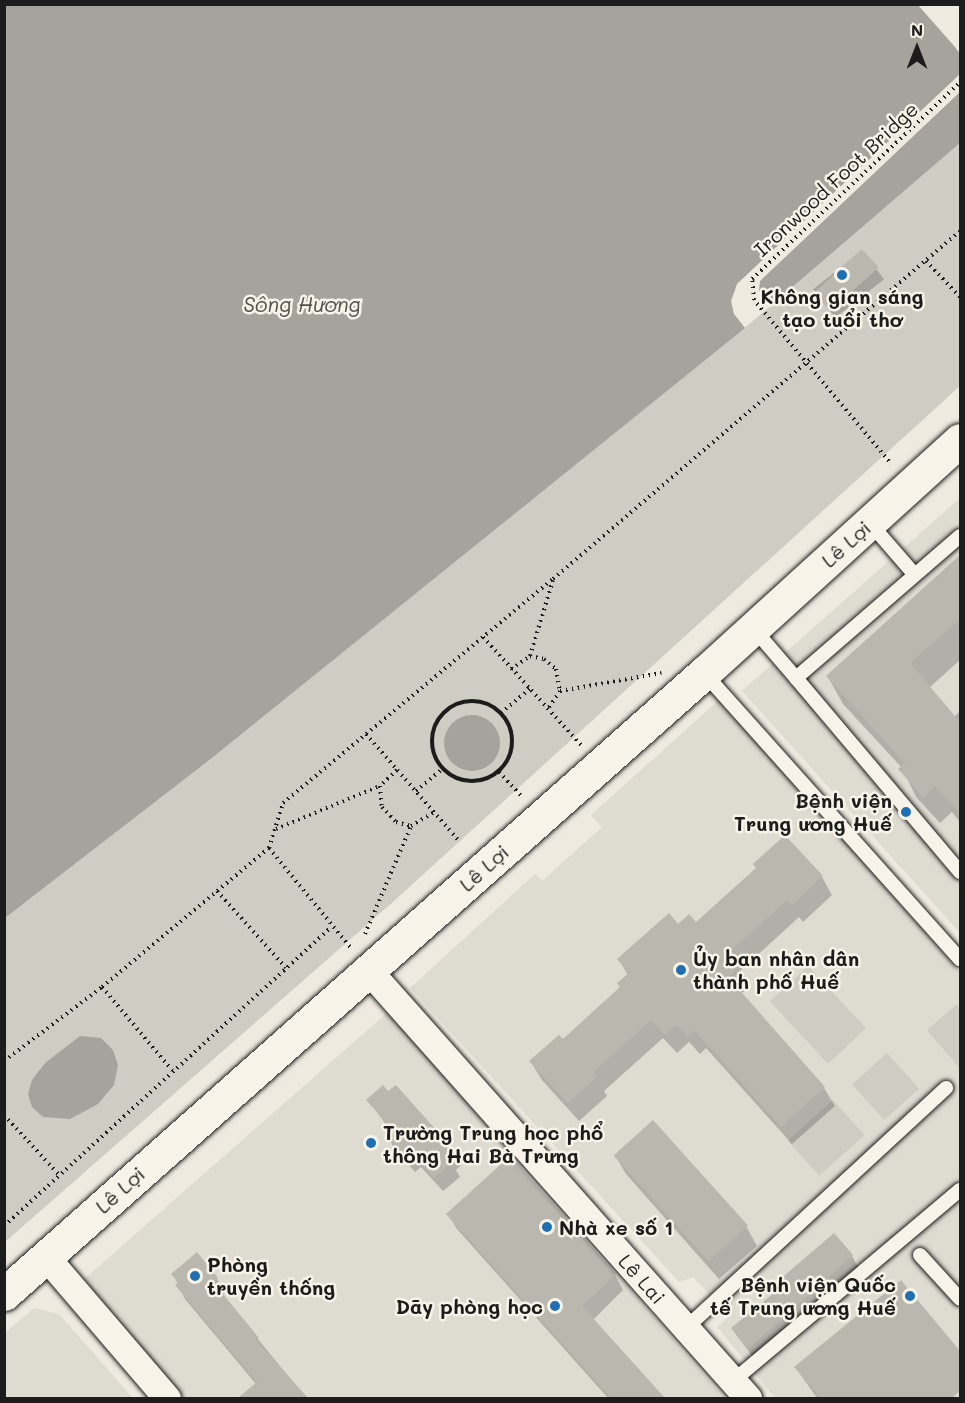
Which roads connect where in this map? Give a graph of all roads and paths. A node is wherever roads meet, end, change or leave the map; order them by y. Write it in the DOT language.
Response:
graph roads {
  1 [pos="960,82"];
  2 [pos="960,231"];
  3 [pos="926,261"];
  4 [pos="960,297"];
  5 [pos="803,362"];
  6 [pos="960,440"];
  7 [pos="889,461"];
  8 [pos="869,522"];
  9 [pos="960,536"];
  10 [pos="914,574"];
  11 [pos="553,579"];
  12 [pos="753,628"];
  13 [pos="483,637"];
  14 [pos="530,656"];
  15 [pos="511,669"];
  16 [pos="661,673"];
  17 [pos="704,673"];
  18 [pos="796,678"];
  19 [pos="530,689"];
  20 [pos="560,691"];
  21 [pos="548,709"];
  22 [pos="501,713"];
  23 [pos="366,734"];
  24 [pos="581,745"];
  25 [pos="443,768"];
  26 [pos="397,771"];
  27 [pos="499,772"];
  28 [pos="380,786"];
  29 [pos="416,792"];
  30 [pos="521,796"];
  31 [pos="434,813"];
  32 [pos="411,826"];
  33 [pos="275,829"];
  34 [pos="458,840"];
  35 [pos="269,848"];
  36 [pos="960,872"];
  37 [pos="217,891"];
  38 [pos="331,927"];
  39 [pos="365,934"];
  40 [pos="359,959"];
  41 [pos="960,959"];
  42 [pos="286,968"];
  43 [pos="102,987"];
  44 [pos="4,1061"];
  45 [pos="172,1070"];
  46 [pos="945,1088"];
  47 [pos="4,1115"];
  48 [pos="60,1176"];
  49 [pos="960,1190"];
  50 [pos="4,1226"];
  51 [pos="920,1256"];
  52 [pos="46,1257"];
  53 [pos="4,1294"];
  54 [pos="960,1299"];
  55 [pos="686,1328"];
  56 [pos="740,1390"];
  57 [pos="167,1398"];
  1 -- 5 [label="path, Ironwood Foot Bridge"];
  2 -- 3 [label="path"];
  3 -- 4 [label="path"];
  3 -- 5 [label="path"];
  5 -- 7 [label="path, Ironwood Foot Bridge"];
  5 -- 11 [label="path"];
  6 -- 8 [label="main road, Lê Lợi"];
  8 -- 10 [label="lane"];
  8 -- 12 [label="main road, Lê Lợi"];
  9 -- 10 [label="lane"];
  10 -- 18 [label="lane"];
  11 -- 13 [label="path"];
  11 -- 14 [label="path"];
  12 -- 17 [label="main road, Lê Lợi"];
  12 -- 18 [label="lane"];
  13 -- 15 [label="path"];
  13 -- 23 [label="path"];
  14 -- 15 [label="path"];
  14 -- 20 [label="path"];
  15 -- 19 [label="path"];
  16 -- 20 [label="path"];
  17 -- 40 [label="main road, Lê Lợi"];
  17 -- 41 [label="lane"];
  18 -- 36 [label="lane"];
  19 -- 21 [label="path"];
  19 -- 22 [label="path"];
  20 -- 21 [label="path"];
  21 -- 24 [label="path"];
  22 -- 25 [label="path"];
  22 -- 27 [label="path"];
  23 -- 26 [label="path"];
  23 -- 33 [label="path"];
  25 -- 27 [label="path"];
  25 -- 29 [label="path"];
  26 -- 28 [label="path"];
  26 -- 29 [label="path"];
  27 -- 30 [label="path"];
  28 -- 32 [label="path"];
  28 -- 33 [label="path"];
  29 -- 31 [label="path"];
  31 -- 32 [label="path"];
  31 -- 34 [label="path"];
  32 -- 39 [label="path"];
  33 -- 35 [label="path"];
  35 -- 37 [label="path"];
  35 -- 38 [label="path"];
  37 -- 42 [label="path"];
  37 -- 43 [label="path"];
  38 -- 40 [label="path"];
  38 -- 42 [label="path"];
  40 -- 52 [label="main road, Lê Lợi"];
  40 -- 55 [label="street, Lê Lai"];
  42 -- 45 [label="path"];
  43 -- 44 [label="path"];
  43 -- 45 [label="path"];
  45 -- 48 [label="path"];
  46 -- 55 [label="lane"];
  47 -- 48 [label="path"];
  48 -- 50 [label="path"];
  49 -- 56 [label="lane"];
  51 -- 54 [label="lane"];
  52 -- 53 [label="main road, Lê Lợi"];
  52 -- 57 [label="street"];
  55 -- 56 [label="street, Lê Lai"];
}
